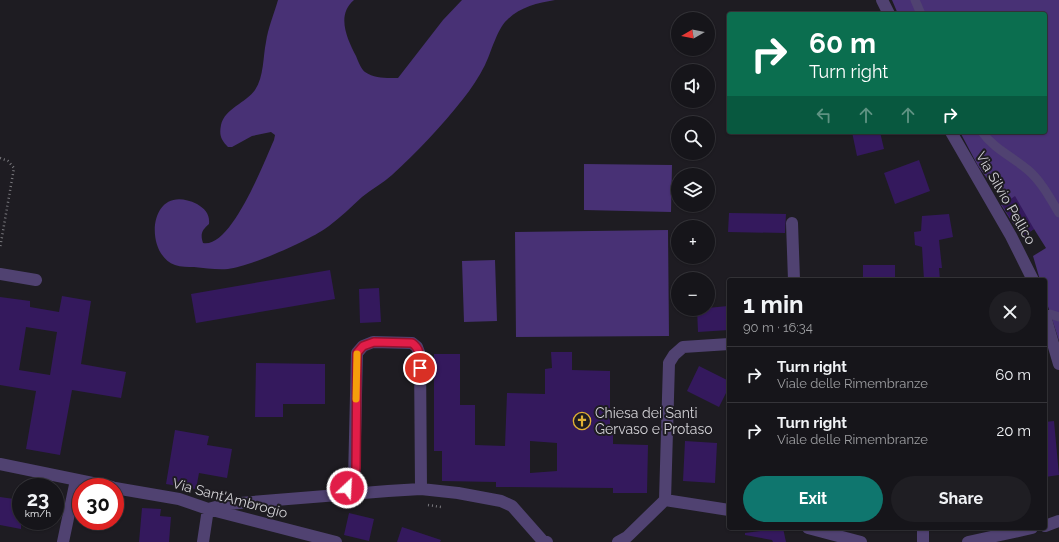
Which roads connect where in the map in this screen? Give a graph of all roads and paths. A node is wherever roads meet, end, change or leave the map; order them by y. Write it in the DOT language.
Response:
graph roads {
  1 [pos="882,0"];
  2 [pos="915,0"];
  3 [pos="888,12"];
  4 [pos="920,12"];
  5 [pos="952,134"];
  6 [pos="984,134"];
  7 [pos="0,158"];
  8 [pos="1059,213"];
  9 [pos="792,223"];
  10 [pos="0,248"];
  11 [pos="0,274"];
  12 [pos="794,278"];
  13 [pos="1032,278"];
  14 [pos="36,280"];
  15 [pos="1047,315"];
  16 [pos="1059,317"];
  17 [pos="727,344"];
  18 [pos="1050,347"];
  19 [pos="1059,364"];
  20 [pos="0,464"];
  21 [pos="72,479"];
  22 [pos="124,489"];
  23 [pos="421,490"];
  24 [pos="338,495"];
  25 [pos="72,499"];
  26 [pos="665,500"];
  27 [pos="208,509"];
  28 [pos="727,510"];
  29 [pos="1059,521"];
  30 [pos="1047,525"];
  31 [pos="816,530"];
  32 [pos="923,530"];
  33 [pos="1023,530"];
  34 [pos="63,542"];
  35 [pos="203,542"];
  36 [pos="336,542"];
  37 [pos="547,542"];
  38 [pos="618,542"];
  39 [pos="861,542"];
  40 [pos="923,542"];
  41 [pos="968,542"];
  1 -- 3 [label="street"];
  2 -- 4 [label="lane"];
  5 -- 13 [label="street, Via Silvio Pellico"];
  6 -- 8 [label="lane"];
  7 -- 10 [label="path"];
  9 -- 12 [label="street"];
  11 -- 14 [label="street"];
  15 -- 16 [label="lane"];
  15 -- 18 [label="street"];
  17 -- 26 [label="street"];
  18 -- 19 [label="street"];
  20 -- 21 [label="street, Via Sant'Ambrogio"];
  22 -- 27 [label="street, Via Sant'Ambrogio"];
  23 -- 24 [label="street"];
  23 -- 24 [label="street"];
  23 -- 37 [label="street"];
  24 -- 27 [label="street"];
  25 -- 34 [label="street"];
  26 -- 28 [label="street"];
  26 -- 38 [label="street"];
  27 -- 35 [label="street"];
  27 -- 36 [label="street, Via Sant'Ambrogio"];
  29 -- 30 [label="street"];
  31 -- 39 [label="street"];
  32 -- 40 [label="street"];
  33 -- 41 [label="street"];
}
